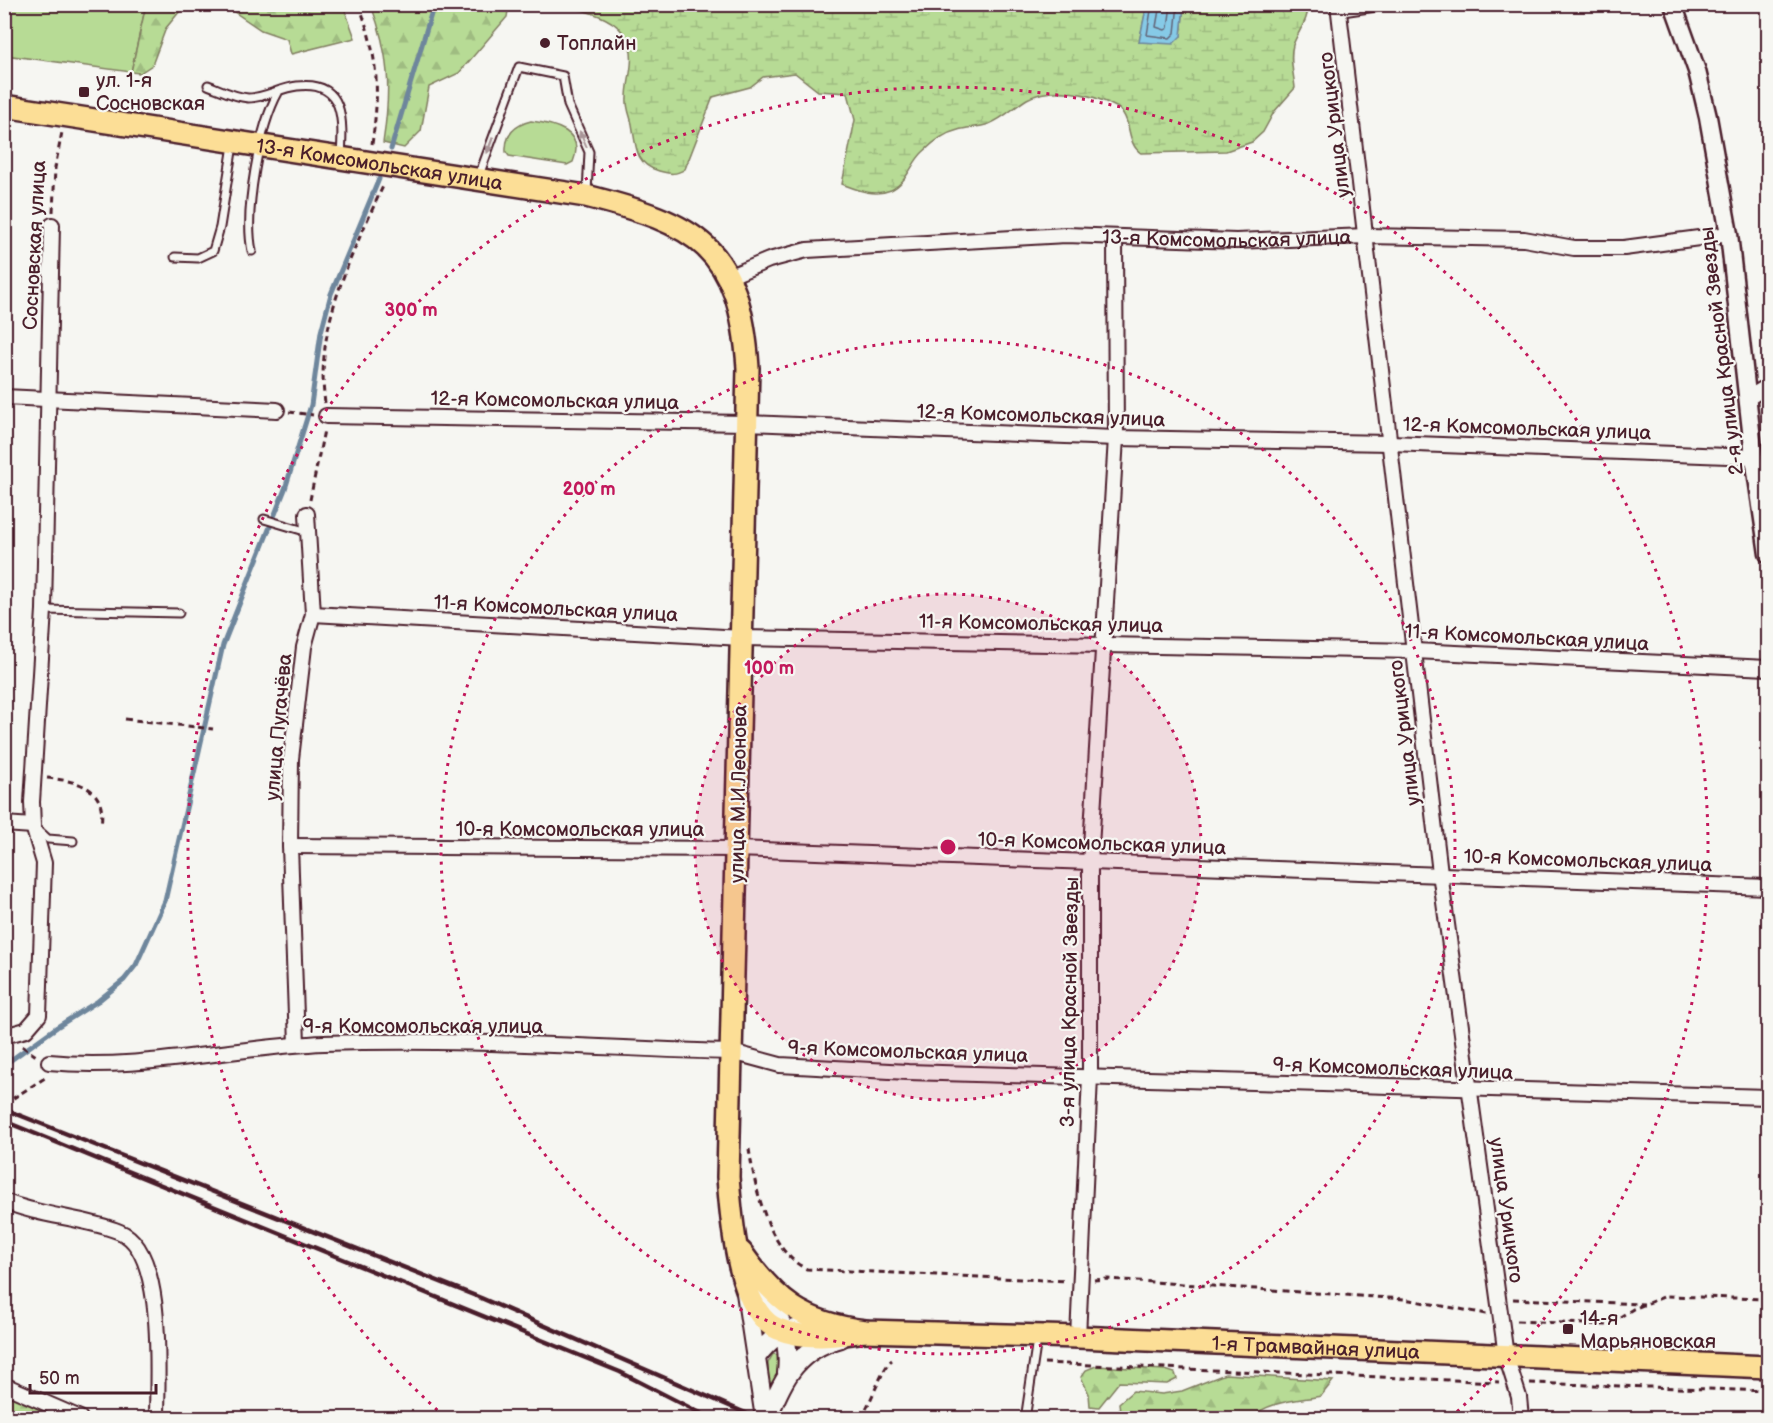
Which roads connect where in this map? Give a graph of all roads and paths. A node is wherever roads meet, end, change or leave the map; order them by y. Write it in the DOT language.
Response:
graph roads {
  1 [pos="359,4"];
  2 [pos="1372,4"];
  3 [pos="1672,4"];
  4 [pos="1339,7"];
  5 [pos="208,85"];
  6 [pos="279,90"];
  7 [pos="4,106"];
  8 [pos="66,116"];
  9 [pos="234,142"];
  10 [pos="261,147"];
  11 [pos="341,159"];
  12 [pos="369,164"];
  13 [pos="392,168"];
  14 [pos="477,178"];
  15 [pos="586,196"];
  16 [pos="52,225"];
  17 [pos="1729,234"];
  18 [pos="1367,236"];
  19 [pos="1115,237"];
  20 [pos="252,251"];
  21 [pos="175,257"];
  22 [pos="728,277"];
  23 [pos="740,305"];
  24 [pos="1768,386"];
  25 [pos="4,397"];
  26 [pos="47,398"];
  27 [pos="1748,398"];
  28 [pos="277,410"];
  29 [pos="297,413"];
  30 [pos="323,416"];
  31 [pos="747,423"];
  32 [pos="1116,438"];
  33 [pos="1390,442"];
  34 [pos="1754,457"];
  35 [pos="307,514"];
  36 [pos="266,519"];
  37 [pos="308,532"];
  38 [pos="1768,554"];
  39 [pos="44,610"];
  40 [pos="179,613"];
  41 [pos="313,614"];
  42 [pos="742,639"];
  43 [pos="1106,643"];
  44 [pos="1415,651"];
  45 [pos="1768,668"];
  46 [pos="125,719"];
  47 [pos="212,729"];
  48 [pos="33,776"];
  49 [pos="4,824"];
  50 [pos="101,825"];
  51 [pos="33,826"];
  52 [pos="73,841"];
  53 [pos="290,846"];
  54 [pos="736,849"];
  55 [pos="1090,863"];
  56 [pos="1440,873"];
  57 [pos="1768,887"];
  58 [pos="8,1036"];
  59 [pos="297,1044"];
  60 [pos="732,1052"];
  61 [pos="52,1062"];
  62 [pos="1090,1077"];
  63 [pos="1471,1090"];
  64 [pos="1768,1097"];
  65 [pos="4,1104"];
  66 [pos="748,1143"];
  67 [pos="4,1202"];
  68 [pos="1081,1282"];
  69 [pos="754,1286"];
  70 [pos="1768,1299"];
  71 [pos="1646,1304"];
  72 [pos="1505,1318"];
  73 [pos="833,1327"];
  74 [pos="786,1331"];
  75 [pos="864,1331"];
  76 [pos="1037,1336"];
  77 [pos="1078,1337"];
  78 [pos="757,1356"];
  79 [pos="1506,1356"];
  80 [pos="891,1360"];
  81 [pos="1033,1362"];
  82 [pos="1768,1368"];
  83 [pos="787,1373"];
  84 [pos="1514,1383"];
  85 [pos="4,1385"];
  86 [pos="1768,1391"];
  87 [pos="1026,1413"];
  88 [pos="80,1419"];
  89 [pos="157,1419"];
  90 [pos="766,1419"];
  91 [pos="861,1419"];
  92 [pos="1521,1419"];
  1 -- 12 [label="path"];
  2 -- 4 [label="street"];
  3 -- 17 [label="street, 2-я улица Красной Звезды"];
  4 -- 18 [label="street, улица Урицкого"];
  5 -- 6 [label="lane"];
  6 -- 10 [label="lane"];
  6 -- 11 [label="lane"];
  7 -- 8 [label="main road, 13-я Комсомольская улица"];
  8 -- 9 [label="main road, 13-я Комсомольская улица"];
  8 -- 16 [label="path, Сосновская улица"];
  9 -- 10 [label="main road, 13-я Комсомольская улица"];
  9 -- 21 [label="lane"];
  10 -- 11 [label="main road, 13-я Комсомольская улица"];
  10 -- 20 [label="lane"];
  11 -- 12 [label="main road, 13-я Комсомольская улица"];
  12 -- 13 [label="main road, 13-я Комсомольская улица"];
  13 -- 14 [label="main road, 13-я Комсомольская улица"];
  13 -- 30 [label="path"];
  14 -- 15 [label="main road, 13-я Комсомольская улица"];
  15 -- 14 [label="lane, one-way"];
  15 -- 22 [label="main road, 13-я Комсомольская улица"];
  16 -- 26 [label="street, Сосновская улица"];
  17 -- 18 [label="street, 13-я Комсомольская улица"];
  17 -- 27 [label="street, 2-я улица Красной Звезды"];
  18 -- 19 [label="street, 13-я Комсомольская улица"];
  18 -- 33 [label="street, улица Урицкого"];
  19 -- 22 [label="street, 13-я Комсомольская улица"];
  19 -- 32 [label="street, 3-я улица Красной Звезды"];
  22 -- 23 [label="main road, 13-я Комсомольская улица"];
  23 -- 31 [label="main road, улица М.И.Леонова"];
  24 -- 27 [label="street"];
  25 -- 26 [label="street"];
  26 -- 28 [label="street"];
  26 -- 39 [label="street, Сосновская улица"];
  27 -- 34 [label="street, 2-я улица Красной Звезды"];
  29 -- 30 [label="path"];
  30 -- 31 [label="street, 12-я Комсомольская улица"];
  30 -- 35 [label="path"];
  31 -- 32 [label="street, 12-я Комсомольская улица"];
  31 -- 42 [label="main road, улица М.И.Леонова"];
  32 -- 33 [label="street, 12-я Комсомольская улица"];
  32 -- 43 [label="street, 3-я улица Красной Звезды"];
  33 -- 34 [label="street, 12-я Комсомольская улица"];
  33 -- 44 [label="street, улица Урицкого"];
  34 -- 38 [label="street, 2-я улица Красной Звезды"];
  35 -- 37 [label="street, улица Пугачёва"];
  36 -- 37 [label="lane"];
  37 -- 41 [label="street, улица Пугачёва"];
  39 -- 40 [label="lane"];
  39 -- 48 [label="street, Сосновская улица"];
  41 -- 42 [label="street, 11-я Комсомольская улица"];
  41 -- 53 [label="street, улица Пугачёва"];
  42 -- 43 [label="street, 11-я Комсомольская улица"];
  42 -- 54 [label="main road, улица М.И.Леонова"];
  43 -- 44 [label="street, 11-я Комсомольская улица"];
  43 -- 55 [label="street, 3-я улица Красной Звезды"];
  44 -- 45 [label="street, 11-я Комсомольская улица"];
  44 -- 56 [label="street, улица Урицкого"];
  46 -- 47 [label="path"];
  48 -- 50 [label="path"];
  48 -- 51 [label="street, Сосновская улица"];
  49 -- 51 [label="street"];
  51 -- 52 [label="lane"];
  51 -- 58 [label="street, Сосновская улица"];
  53 -- 54 [label="street, 10-я Комсомольская улица"];
  53 -- 59 [label="street, улица Пугачёва"];
  54 -- 55 [label="street, 10-я Комсомольская улица"];
  54 -- 60 [label="main road, улица М.И.Леонова"];
  55 -- 56 [label="street, 10-я Комсомольская улица"];
  55 -- 62 [label="street, 3-я улица Красной Звезды"];
  56 -- 57 [label="street, 10-я Комсомольская улица"];
  56 -- 63 [label="street, улица Урицкого"];
  58 -- 61 [label="path"];
  59 -- 60 [label="street, 9-я Комсомольская улица"];
  59 -- 61 [label="street, 9-я Комсомольская улица"];
  60 -- 62 [label="street, 9-я Комсомольская улица"];
  60 -- 69 [label="main road, улица М.И.Леонова"];
  61 -- 65 [label="path"];
  62 -- 63 [label="street, 9-я Комсомольская улица"];
  62 -- 68 [label="street, 3-я улица Красной Звезды"];
  63 -- 64 [label="street, 9-я Комсомольская улица"];
  63 -- 72 [label="street, улица Урицкого"];
  66 -- 68 [label="path"];
  67 -- 89 [label="street"];
  68 -- 72 [label="path"];
  68 -- 77 [label="street, 3-я улица Красной Звезды"];
  69 -- 73 [label="main road"];
  69 -- 74 [label="main road"];
  69 -- 78 [label="main road"];
  70 -- 71 [label="path"];
  71 -- 72 [label="path"];
  71 -- 72 [label="path"];
  72 -- 79 [label="street, улица Урицкого"];
  73 -- 74 [label="main road"];
  73 -- 75 [label="main road"];
  74 -- 75 [label="main road"];
  74 -- 78 [label="main road"];
  74 -- 83 [label="main road"];
  75 -- 76 [label="main road, 1-я Трамвайная улица"];
  75 -- 83 [label="main road"];
  76 -- 77 [label="main road, 1-я Трамвайная улица"];
  76 -- 81 [label="lane"];
  77 -- 79 [label="main road, 1-я Трамвайная улица"];
  78 -- 90 [label="main road"];
  79 -- 82 [label="main road, 1-я Трамвайная улица"];
  79 -- 84 [label="street, улица Урицкого"];
  80 -- 91 [label="path"];
  81 -- 84 [label="path"];
  81 -- 87 [label="lane"];
  83 -- 90 [label="main road"];
  84 -- 86 [label="path"];
  84 -- 92 [label="street, улица Урицкого"];
  85 -- 88 [label="street"];
}
